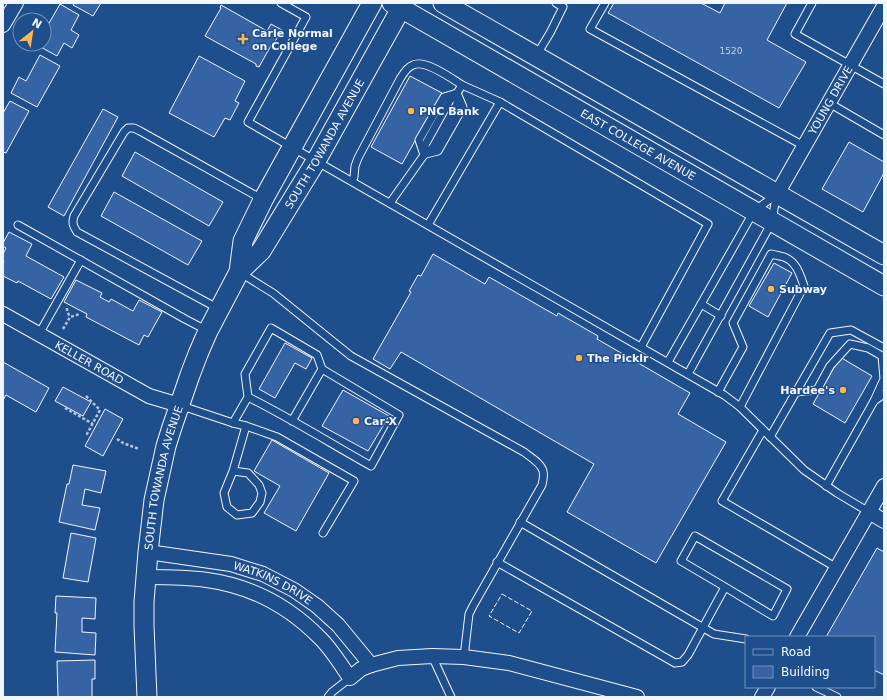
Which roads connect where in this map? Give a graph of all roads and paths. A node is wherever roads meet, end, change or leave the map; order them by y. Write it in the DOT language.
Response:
graph roads {
  1 [pos="16,3"];
  2 [pos="280,3"];
  3 [pos="372,3"];
  4 [pos="443,3"];
  5 [pos="556,3"];
  6 [pos="605,3"];
  7 [pos="812,3"];
  8 [pos="399,5"];
  9 [pos="564,5"];
  10 [pos="884,6"];
  11 [pos="3,25"];
  12 [pos="536,56"];
  13 [pos="851,65"];
  14 [pos="462,84"];
  15 [pos="884,84"];
  16 [pos="457,93"];
  17 [pos="500,102"];
  18 [pos="828,103"];
  19 [pos="884,135"];
  20 [pos="804,146"];
  21 [pos="292,147"];
  22 [pos="424,155"];
  23 [pos="316,161"];
  24 [pos="352,181"];
  25 [pos="777,194"];
  26 [pos="263,200"];
  27 [pos="390,203"];
  28 [pos="754,211"];
  29 [pos="772,222"];
  30 [pos="18,225"];
  31 [pos="428,225"];
  32 [pos="884,255"];
  33 [pos="81,260"];
  34 [pos="858,271"];
  35 [pos="239,272"];
  36 [pos="884,279"];
  37 [pos="884,286"];
  38 [pos="701,304"];
  39 [pos="68,306"];
  40 [pos="220,309"];
  41 [pos="80,313"];
  42 [pos="3,314"];
  43 [pos="721,316"];
  44 [pos="70,317"];
  45 [pos="63,329"];
  46 [pos="208,331"];
  47 [pos="39,334"];
  48 [pos="641,347"];
  49 [pos="884,348"];
  50 [pos="668,362"];
  51 [pos="322,369"];
  52 [pos="688,374"];
  53 [pos="718,392"];
  54 [pos="796,392"];
  55 [pos="884,394"];
  56 [pos="86,396"];
  57 [pos="248,397"];
  58 [pos="874,401"];
  59 [pos="179,405"];
  60 [pos="740,407"];
  61 [pos="65,408"];
  62 [pos="292,421"];
  63 [pos="233,423"];
  64 [pos="93,424"];
  65 [pos="246,426"];
  66 [pos="763,430"];
  67 [pos="89,435"];
  68 [pos="770,437"];
  69 [pos="117,439"];
  70 [pos="139,449"];
  71 [pos="233,471"];
  72 [pos="826,486"];
  73 [pos="884,486"];
  74 [pos="869,512"];
  75 [pos="884,521"];
  76 [pos="520,522"];
  77 [pos="323,533"];
  78 [pos="148,552"];
  79 [pos="497,562"];
  80 [pos="837,568"];
  81 [pos="146,577"];
  82 [pos="725,587"];
  83 [pos="703,627"];
  84 [pos="798,636"];
  85 [pos="745,639"];
  86 [pos="432,656"];
  87 [pos="464,657"];
  88 [pos="371,665"];
  89 [pos="350,678"];
  90 [pos="767,688"];
  91 [pos="818,688"];
  92 [pos="147,697"];
  93 [pos="328,697"];
  94 [pos="450,697"];
  95 [pos="637,697"];
  96 [pos="762,697"];
  97 [pos="837,697"];
  1 -- 11 [label="street"];
  2 -- 21 [label="lane"];
  3 -- 21 [label="main road, SOUTH TOWANDA AVENUE"];
  4 -- 12 [label="main road"];
  5 -- 9 [label="lane"];
  6 -- 20 [label="lane"];
  7 -- 13 [label="lane"];
  8 -- 23 [label="main road, SOUTH TOWANDA AVENUE"];
  8 -- 28 [label="main road, EAST COLLEGE AVENUE"];
  9 -- 12 [label="lane"];
  10 -- 13 [label="street, YOUNG DRIVE"];
  12 -- 25 [label="main road"];
  13 -- 15 [label="lane"];
  13 -- 18 [label="street, YOUNG DRIVE"];
  14 -- 16 [label="lane"];
  14 -- 17 [label="lane"];
  14 -- 24 [label="lane"];
  16 -- 22 [label="lane"];
  16 -- 22 [label="lane"];
  17 -- 31 [label="lane"];
  17 -- 48 [label="lane"];
  18 -- 19 [label="lane"];
  18 -- 20 [label="street, YOUNG DRIVE"];
  20 -- 25 [label="street, YOUNG DRIVE"];
  21 -- 23 [label="lane"];
  21 -- 26 [label="main road, SOUTH TOWANDA AVENUE"];
  22 -- 27 [label="lane"];
  23 -- 24 [label="lane"];
  23 -- 35 [label="main road, SOUTH TOWANDA AVENUE"];
  24 -- 27 [label="lane"];
  25 -- 28 [label="lane"];
  25 -- 29 [label="lane"];
  25 -- 32 [label="main road"];
  26 -- 35 [label="main road, SOUTH TOWANDA AVENUE"];
  26 -- 40 [label="lane"];
  27 -- 31 [label="lane"];
  28 -- 29 [label="main road, EAST COLLEGE AVENUE"];
  28 -- 38 [label="lane"];
  29 -- 34 [label="main road, EAST COLLEGE AVENUE"];
  29 -- 43 [label="lane"];
  30 -- 33 [label="lane"];
  31 -- 48 [label="lane"];
  33 -- 46 [label="lane"];
  33 -- 47 [label="lane"];
  34 -- 36 [label="main road"];
  34 -- 37 [label="main road, EAST COLLEGE AVENUE"];
  35 -- 40 [label="main road, SOUTH TOWANDA AVENUE"];
  35 -- 76 [label="lane"];
  38 -- 43 [label="lane"];
  38 -- 50 [label="lane"];
  39 -- 44 [label="path"];
  40 -- 46 [label="main road, SOUTH TOWANDA AVENUE"];
  41 -- 44 [label="path"];
  42 -- 47 [label="street, KELLER ROAD"];
  43 -- 52 [label="lane"];
  44 -- 45 [label="path"];
  46 -- 59 [label="main road, SOUTH TOWANDA AVENUE"];
  47 -- 59 [label="street, KELLER ROAD"];
  48 -- 50 [label="lane"];
  49 -- 54 [label="lane"];
  50 -- 52 [label="lane"];
  51 -- 57 [label="lane"];
  51 -- 62 [label="lane"];
  51 -- 62 [label="lane"];
  52 -- 53 [label="lane"];
  53 -- 60 [label="lane"];
  53 -- 60 [label="lane"];
  54 -- 58 [label="lane"];
  54 -- 68 [label="lane"];
  55 -- 58 [label="lane"];
  56 -- 64 [label="path"];
  57 -- 62 [label="lane"];
  57 -- 63 [label="lane"];
  58 -- 72 [label="lane"];
  59 -- 63 [label="lane"];
  59 -- 78 [label="main road, SOUTH TOWANDA AVENUE"];
  60 -- 66 [label="lane"];
  61 -- 64 [label="path"];
  63 -- 65 [label="lane"];
  64 -- 67 [label="path"];
  65 -- 71 [label="lane"];
  65 -- 77 [label="lane"];
  66 -- 68 [label="lane"];
  66 -- 80 [label="lane"];
  68 -- 72 [label="lane"];
  69 -- 70 [label="path"];
  71 -- 71 [label="lane"];
  72 -- 74 [label="lane"];
  73 -- 74 [label="street"];
  74 -- 75 [label="street"];
  74 -- 80 [label="street"];
  76 -- 79 [label="lane"];
  76 -- 83 [label="lane"];
  78 -- 81 [label="main road, SOUTH TOWANDA AVENUE"];
  78 -- 88 [label="street, WATKINS DRIVE"];
  79 -- 83 [label="lane"];
  79 -- 87 [label="lane"];
  80 -- 84 [label="street"];
  81 -- 89 [label="street, WATKINS DRIVE"];
  81 -- 92 [label="main road, SOUTH TOWANDA AVENUE"];
  82 -- 82 [label="lane"];
  82 -- 83 [label="lane"];
  83 -- 85 [label="lane"];
  86 -- 87 [label="street"];
  86 -- 88 [label="street"];
  86 -- 94 [label="lane"];
  87 -- 95 [label="street"];
  88 -- 89 [label="street"];
  89 -- 93 [label="lane"];
  90 -- 96 [label="street"];
  91 -- 97 [label="lane"];
}
